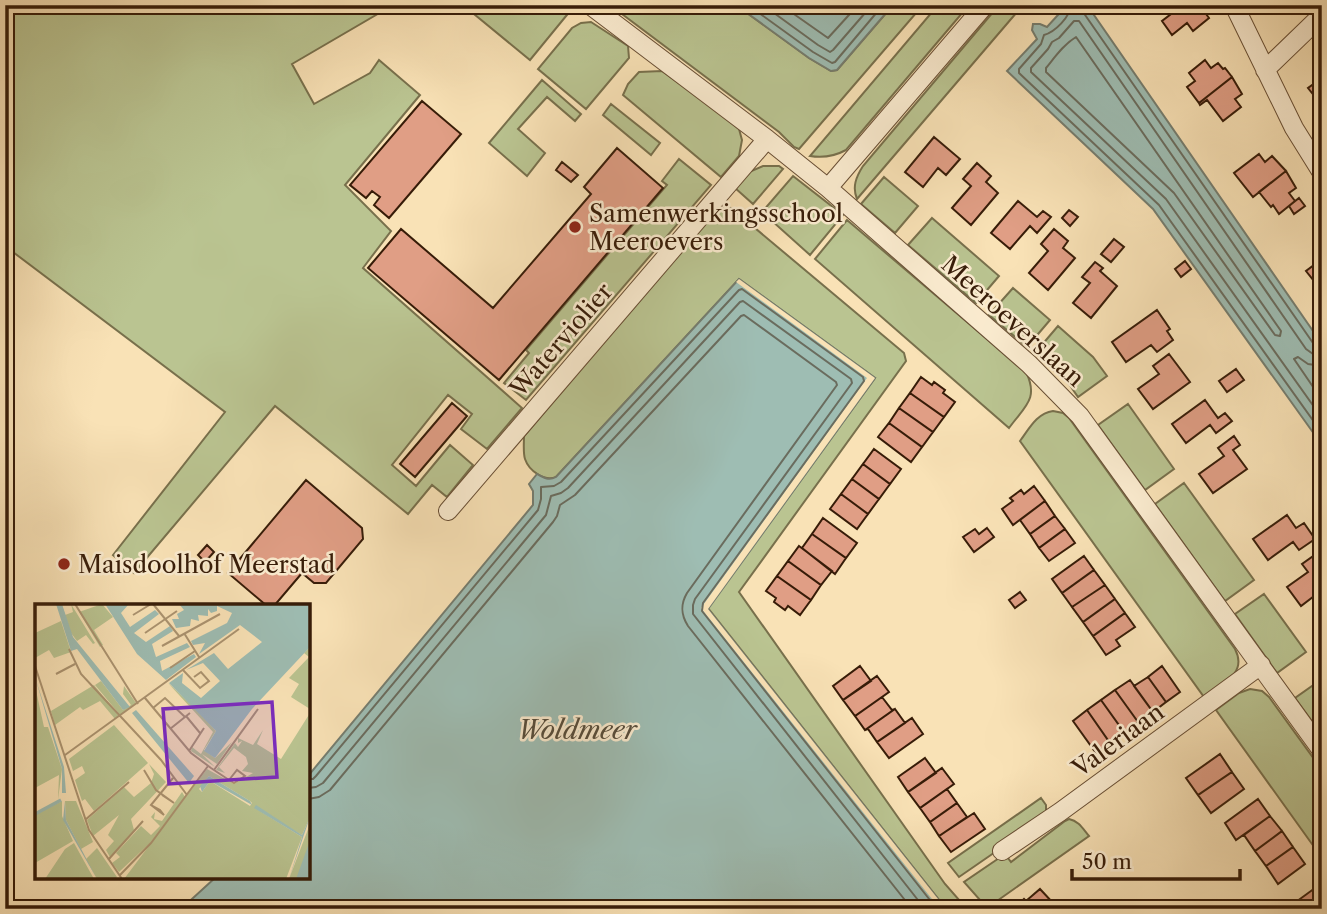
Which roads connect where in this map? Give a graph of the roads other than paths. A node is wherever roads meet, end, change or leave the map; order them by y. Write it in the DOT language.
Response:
graph roads {
  1 [pos="590,5"];
  2 [pos="985,5"];
  3 [pos="1234,5"];
  4 [pos="1322,15"];
  5 [pos="1265,70"];
  6 [pos="767,139"];
  7 [pos="1322,173"];
  8 [pos="828,188"];
  9 [pos="448,511"];
  10 [pos="1261,666"];
  11 [pos="1322,751"];
  12 [pos="1002,851"];
  1 -- 6 [label="street, Meeroeverslaan"];
  2 -- 8 [label="street"];
  3 -- 5 [label="street"];
  4 -- 5 [label="street"];
  5 -- 7 [label="street"];
  6 -- 8 [label="street, Meeroeverslaan"];
  6 -- 9 [label="street, Waterviolier"];
  8 -- 10 [label="street, Meeroeverslaan"];
  10 -- 11 [label="street, Meeroeverslaan"];
  10 -- 12 [label="street, Valeriaan"];
}
